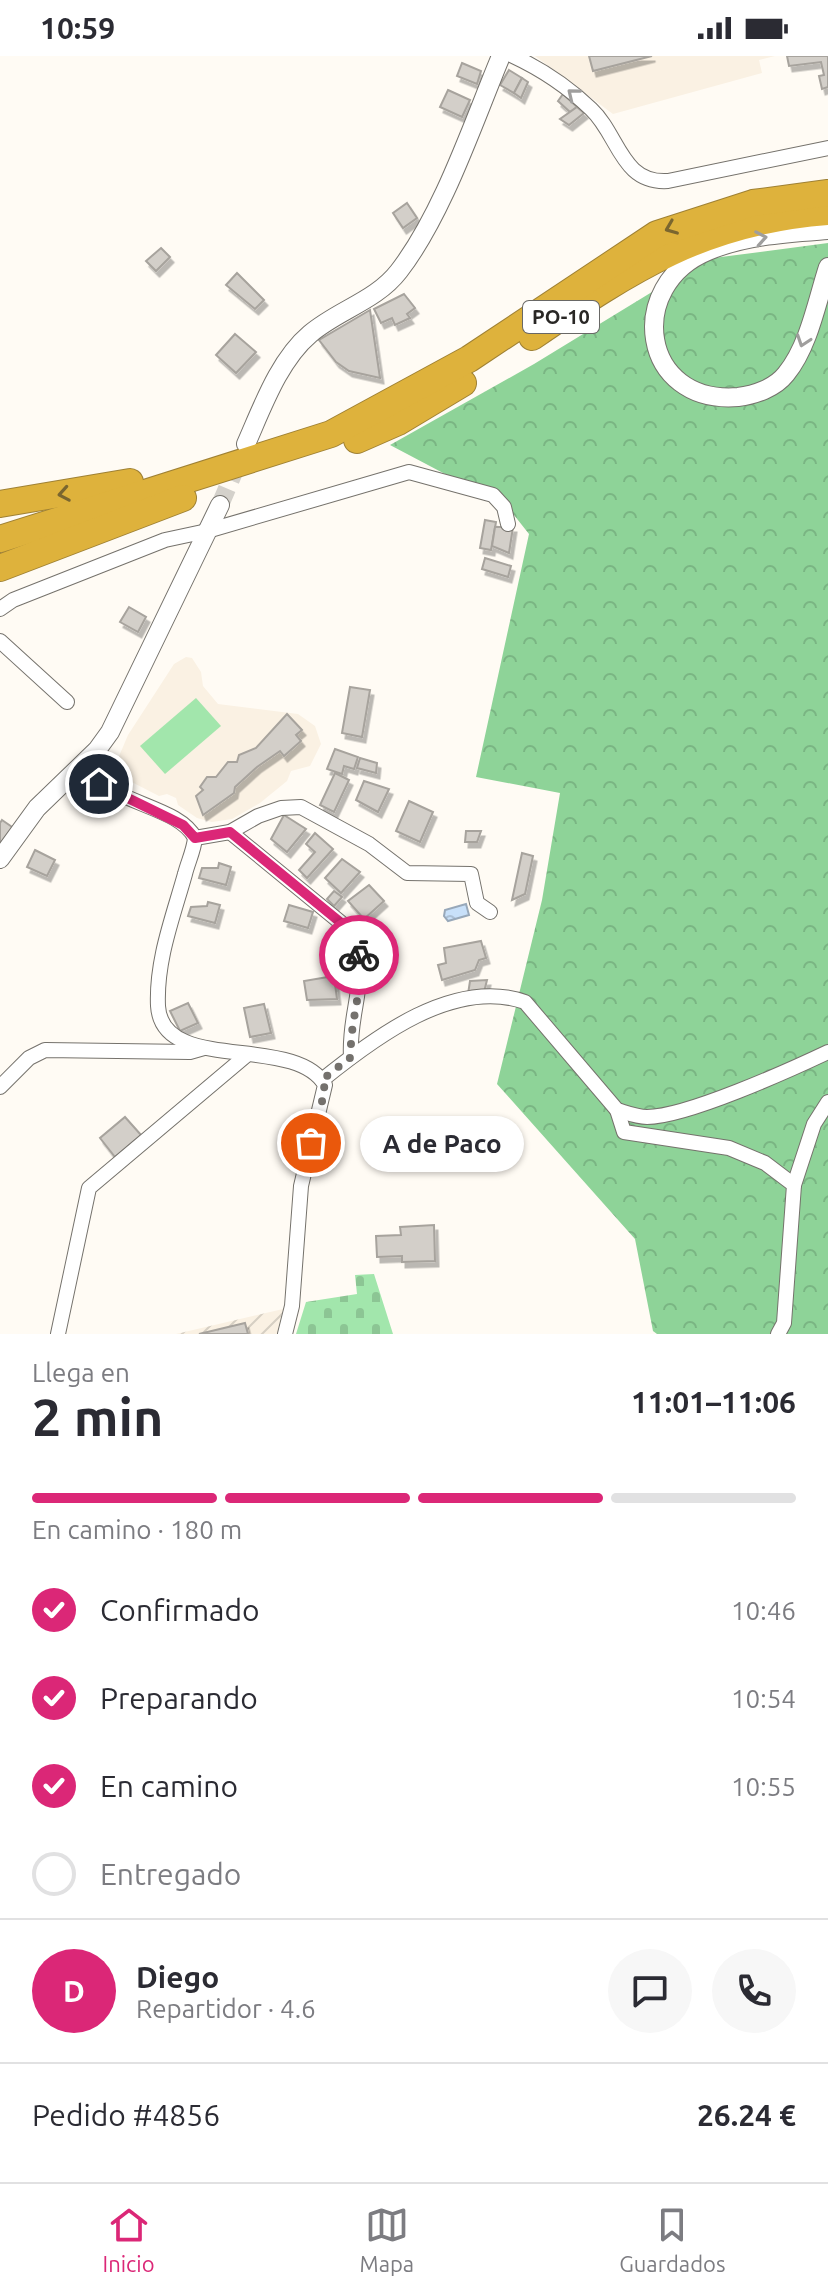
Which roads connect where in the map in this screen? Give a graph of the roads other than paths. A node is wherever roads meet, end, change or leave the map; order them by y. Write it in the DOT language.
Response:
graph roads {
  1 [pos="501,56"];
  2 [pos="513,56"];
  3 [pos="828,148"];
  4 [pos="828,193"];
  5 [pos="828,212"];
  6 [pos="828,230"];
  7 [pos="828,267"];
  8 [pos="249,453"];
  9 [pos="183,498"];
  10 [pos="0,504"];
  11 [pos="220,505"];
  12 [pos="508,524"];
  13 [pos="207,531"];
  14 [pos="0,539"];
  15 [pos="0,556"];
  16 [pos="0,568"];
  17 [pos="0,609"];
  18 [pos="0,641"];
  19 [pos="67,702"];
  20 [pos="83,763"];
  21 [pos="230,832"];
  22 [pos="195,838"];
  23 [pos="0,859"];
  24 [pos="490,912"];
  25 [pos="205,1047"];
  26 [pos="828,1052"];
  27 [pos="248,1054"];
  28 [pos="351,1057"];
  29 [pos="322,1080"];
  30 [pos="0,1087"];
  31 [pos="828,1102"];
  32 [pos="617,1110"];
  33 [pos="794,1185"];
  34 [pos="58,1334"];
  35 [pos="285,1334"];
  36 [pos="778,1334"];
  1 -- 8 [label="street"];
  3 -- 2 [label="street, one-way"];
  4 -- 8 [label="highway, PO-10, one-way"];
  5 -- 9 [label="highway, PO-10"];
  7 -- 6 [label="street, one-way"];
  8 -- 10 [label="highway, one-way"];
  8 -- 14 [label="highway, PO-10"];
  9 -- 15 [label="highway, PO-10"];
  9 -- 16 [label="highway"];
  11 -- 13 [label="street"];
  12 -- 13 [label="street"];
  13 -- 17 [label="street"];
  13 -- 20 [label="street"];
  18 -- 19 [label="street"];
  20 -- 22 [label="street"];
  20 -- 23 [label="street"];
  21 -- 22 [label="street"];
  21 -- 24 [label="street"];
  21 -- 28 [label="street"];
  22 -- 25 [label="street"];
  25 -- 27 [label="street"];
  25 -- 30 [label="street"];
  26 -- 32 [label="street"];
  27 -- 29 [label="street"];
  27 -- 34 [label="street"];
  28 -- 29 [label="street"];
  28 -- 32 [label="street"];
  29 -- 35 [label="street"];
  31 -- 33 [label="street"];
  32 -- 33 [label="street"];
  33 -- 36 [label="street"];
}
